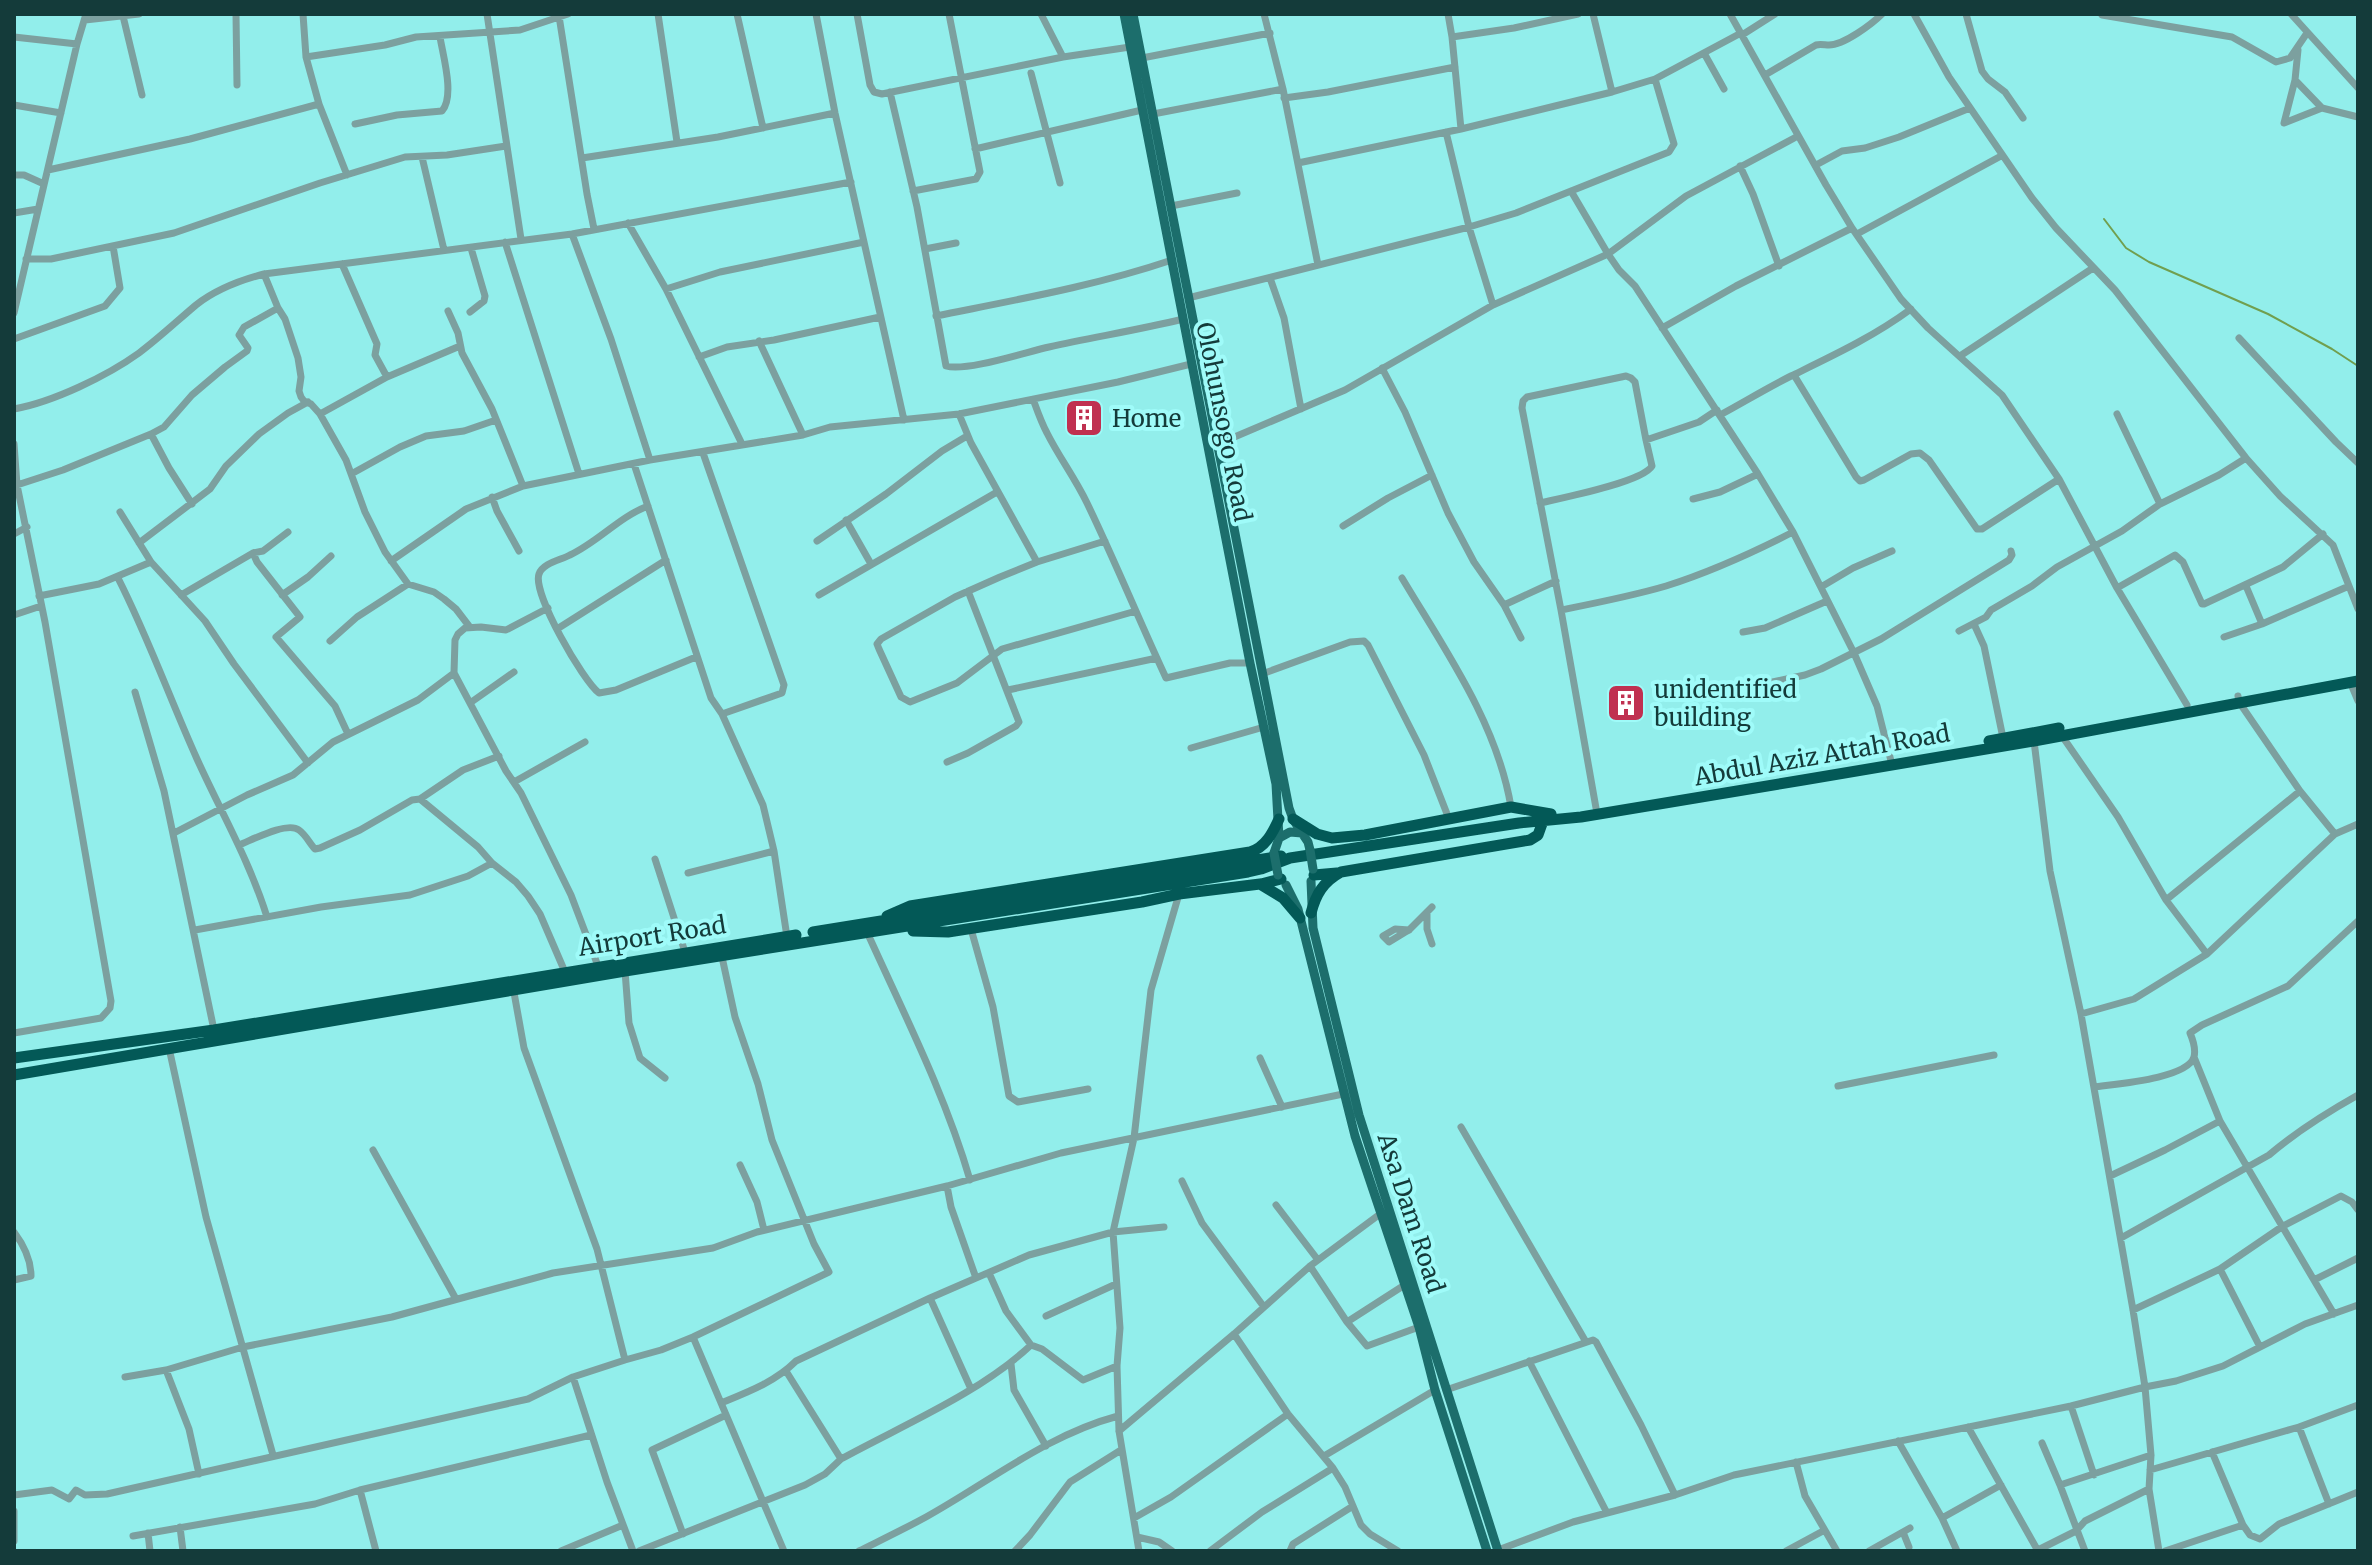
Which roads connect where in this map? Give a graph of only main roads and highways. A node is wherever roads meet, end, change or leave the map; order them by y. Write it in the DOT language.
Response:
graph roads {
  1 [pos="1124,14"];
  2 [pos="1133,14"];
  3 [pos="1235,558"];
  4 [pos="2355,679"];
  5 [pos="2238,699"];
  6 [pos="2059,731"];
  7 [pos="1547,817"];
  8 [pos="1279,819"];
  9 [pos="1293,819"];
  10 [pos="1332,838"];
  11 [pos="1307,842"];
  12 [pos="1276,846"];
  13 [pos="1257,850"];
  14 [pos="1294,856"];
  15 [pos="1341,872"];
  16 [pos="1313,875"];
  17 [pos="1282,880"];
  18 [pos="1260,884"];
  19 [pos="1306,916"];
  20 [pos="880,926"];
  21 [pos="513,985"];
  22 [pos="14,1058"];
  23 [pos="14,1075"];
  24 [pos="1427,1343"];
  25 [pos="1494,1551"];
  1 -- 3 [label="main road, Olohunsogo Road"];
  2 -- 3 [label="main road, Olohunsogo Road"];
  3 -- 8 [label="main road, Olohunsogo Road"];
  3 -- 9 [label="main road, Olohunsogo Road"];
  4 -- 5 [label="highway, Abdul Aziz Attah Road"];
  5 -- 6 [label="highway, Abdul Aziz Attah Road"];
  5 -- 6 [label="highway, Abdul Aziz Attah Road"];
  6 -- 7 [label="highway, Abdul Aziz Attah Road"];
  6 -- 7 [label="highway, Abdul Aziz Attah Road"];
  7 -- 10 [label="highway"];
  7 -- 14 [label="highway, Abdul Aziz Attah Road"];
  7 -- 15 [label="highway"];
  8 -- 12 [label="main road, Olohunsogo Road"];
  8 -- 13 [label="highway"];
  9 -- 10 [label="highway"];
  9 -- 11 [label="main road, Olohunsogo Road"];
  10 -- 11 [label="highway"];
  11 -- 12 [label="main road"];
  11 -- 16 [label="main road, Asa Dam Road, bridge"];
  12 -- 13 [label="highway"];
  12 -- 17 [label="main road, Olohunsogo Road, bridge"];
  13 -- 20 [label="highway"];
  14 -- 20 [label="highway, Airport Road"];
  15 -- 16 [label="highway"];
  15 -- 19 [label="highway"];
  16 -- 17 [label="main road"];
  16 -- 19 [label="main road, Asa Dam Road"];
  17 -- 18 [label="highway"];
  17 -- 19 [label="main road, Asa Dam Road"];
  18 -- 19 [label="highway"];
  18 -- 20 [label="highway"];
  19 -- 24 [label="main road, Asa Dam Road"];
  19 -- 24 [label="main road, Asa Dam Road"];
  20 -- 21 [label="highway, Airport Road"];
  20 -- 21 [label="highway, Airport Road"];
  21 -- 22 [label="highway, Airport Road"];
  21 -- 23 [label="highway, Airport Road"];
  24 -- 25 [label="main road, Asa Dam Road"];
}
